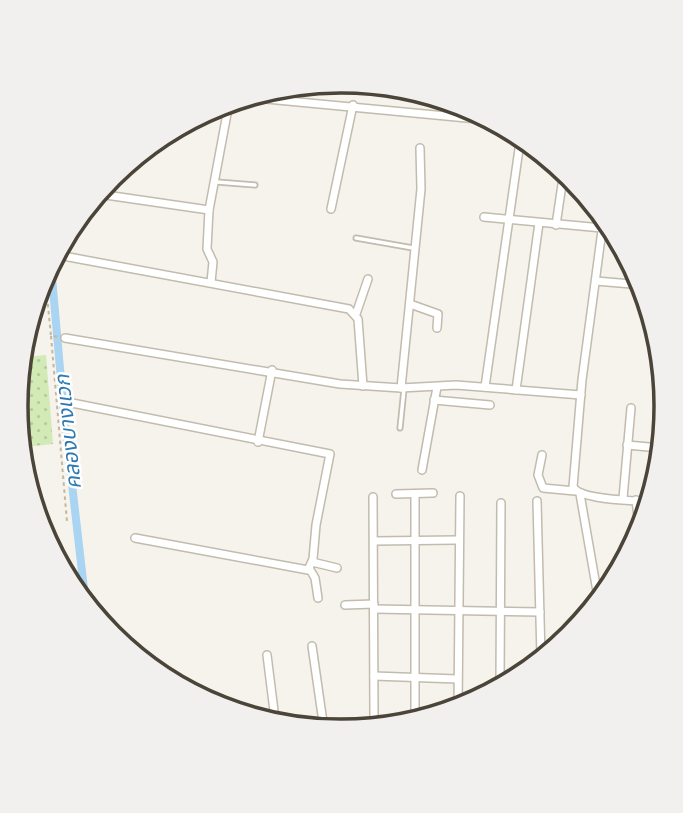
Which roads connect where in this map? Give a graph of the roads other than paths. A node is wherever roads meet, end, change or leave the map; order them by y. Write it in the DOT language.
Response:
graph roads {
  1 [pos="278,100"];
  2 [pos="353,105"];
  3 [pos="227,115"];
  4 [pos="462,117"];
  5 [pos="420,148"];
  6 [pos="519,148"];
  7 [pos="217,182"];
  8 [pos="562,184"];
  9 [pos="255,185"];
  10 [pos="110,195"];
  11 [pos="331,209"];
  12 [pos="209,210"];
  13 [pos="484,217"];
  14 [pos="508,219"];
  15 [pos="540,223"];
  16 [pos="556,225"];
  17 [pos="597,226"];
  18 [pos="602,232"];
  19 [pos="356,238"];
  20 [pos="413,248"];
  21 [pos="66,256"];
  22 [pos="368,279"];
  23 [pos="596,281"];
  24 [pos="211,282"];
  25 [pos="630,284"];
  26 [pos="410,304"];
  27 [pos="356,314"];
  28 [pos="437,328"];
  29 [pos="65,338"];
  30 [pos="272,370"];
  31 [pos="363,386"];
  32 [pos="437,387"];
  33 [pos="485,387"];
  34 [pos="403,388"];
  35 [pos="516,390"];
  36 [pos="581,395"];
  37 [pos="434,400"];
  38 [pos="72,403"];
  39 [pos="490,405"];
  40 [pos="631,408"];
  41 [pos="400,428"];
  42 [pos="258,442"];
  43 [pos="627,445"];
  44 [pos="649,447"];
  45 [pos="542,455"];
  46 [pos="422,470"];
  47 [pos="433,493"];
  48 [pos="577,493"];
  49 [pos="396,494"];
  50 [pos="415,494"];
  51 [pos="460,496"];
  52 [pos="373,497"];
  53 [pos="624,498"];
  54 [pos="636,500"];
  55 [pos="537,501"];
  56 [pos="640,501"];
  57 [pos="501,503"];
  58 [pos="637,509"];
  59 [pos="135,538"];
  60 [pos="458,540"];
  61 [pos="374,541"];
  62 [pos="414,541"];
  63 [pos="311,565"];
  64 [pos="337,568"];
  65 [pos="596,589"];
  66 [pos="318,598"];
  67 [pos="345,605"];
  68 [pos="374,607"];
  69 [pos="413,610"];
  70 [pos="458,610"];
  71 [pos="499,612"];
  72 [pos="540,612"];
  73 [pos="312,646"];
  74 [pos="541,648"];
  75 [pos="267,655"];
  76 [pos="374,676"];
  77 [pos="500,677"];
  78 [pos="415,678"];
  79 [pos="457,679"];
  80 [pos="458,697"];
  81 [pos="415,711"];
  82 [pos="274,713"];
  83 [pos="374,716"];
  84 [pos="323,719"];
  1 -- 2 [label="street"];
  2 -- 4 [label="street"];
  2 -- 11 [label="street"];
  3 -- 7 [label="street"];
  5 -- 20 [label="street"];
  6 -- 14 [label="street"];
  7 -- 9 [label="lane"];
  7 -- 12 [label="street"];
  8 -- 16 [label="street"];
  10 -- 12 [label="street"];
  12 -- 24 [label="street"];
  13 -- 14 [label="street"];
  14 -- 15 [label="street"];
  14 -- 33 [label="street"];
  15 -- 16 [label="street"];
  15 -- 35 [label="street"];
  16 -- 17 [label="street"];
  18 -- 23 [label="street"];
  19 -- 20 [label="lane"];
  20 -- 26 [label="street"];
  21 -- 24 [label="street"];
  22 -- 27 [label="street"];
  23 -- 25 [label="street"];
  23 -- 36 [label="street"];
  24 -- 27 [label="street"];
  26 -- 28 [label="street"];
  26 -- 34 [label="street"];
  27 -- 31 [label="street"];
  29 -- 30 [label="street"];
  30 -- 31 [label="street"];
  30 -- 42 [label="street"];
  31 -- 34 [label="street"];
  32 -- 33 [label="street"];
  32 -- 34 [label="street"];
  32 -- 37 [label="street"];
  33 -- 35 [label="street"];
  34 -- 41 [label="lane"];
  35 -- 36 [label="street"];
  36 -- 48 [label="street"];
  37 -- 39 [label="street"];
  37 -- 46 [label="street"];
  38 -- 42 [label="street"];
  40 -- 43 [label="street"];
  42 -- 63 [label="street"];
  43 -- 44 [label="street"];
  43 -- 53 [label="street"];
  45 -- 48 [label="street"];
  47 -- 50 [label="street"];
  48 -- 53 [label="street"];
  48 -- 65 [label="street"];
  49 -- 50 [label="street"];
  50 -- 62 [label="street"];
  51 -- 60 [label="street"];
  52 -- 61 [label="street"];
  53 -- 54 [label="street"];
  54 -- 56 [label="street"];
  54 -- 58 [label="street"];
  55 -- 72 [label="street"];
  57 -- 71 [label="street"];
  59 -- 63 [label="street"];
  60 -- 62 [label="street"];
  60 -- 70 [label="street"];
  61 -- 62 [label="street"];
  61 -- 68 [label="street"];
  62 -- 69 [label="street"];
  63 -- 64 [label="street"];
  63 -- 66 [label="street"];
  67 -- 68 [label="street"];
  68 -- 69 [label="street"];
  68 -- 76 [label="street"];
  69 -- 70 [label="street"];
  69 -- 78 [label="street"];
  70 -- 71 [label="street"];
  70 -- 79 [label="street"];
  71 -- 72 [label="street"];
  71 -- 77 [label="street"];
  72 -- 74 [label="street"];
  73 -- 84 [label="street"];
  75 -- 82 [label="street"];
  76 -- 78 [label="street"];
  76 -- 83 [label="street"];
  78 -- 79 [label="street"];
  78 -- 81 [label="street"];
  79 -- 80 [label="street"];
}
